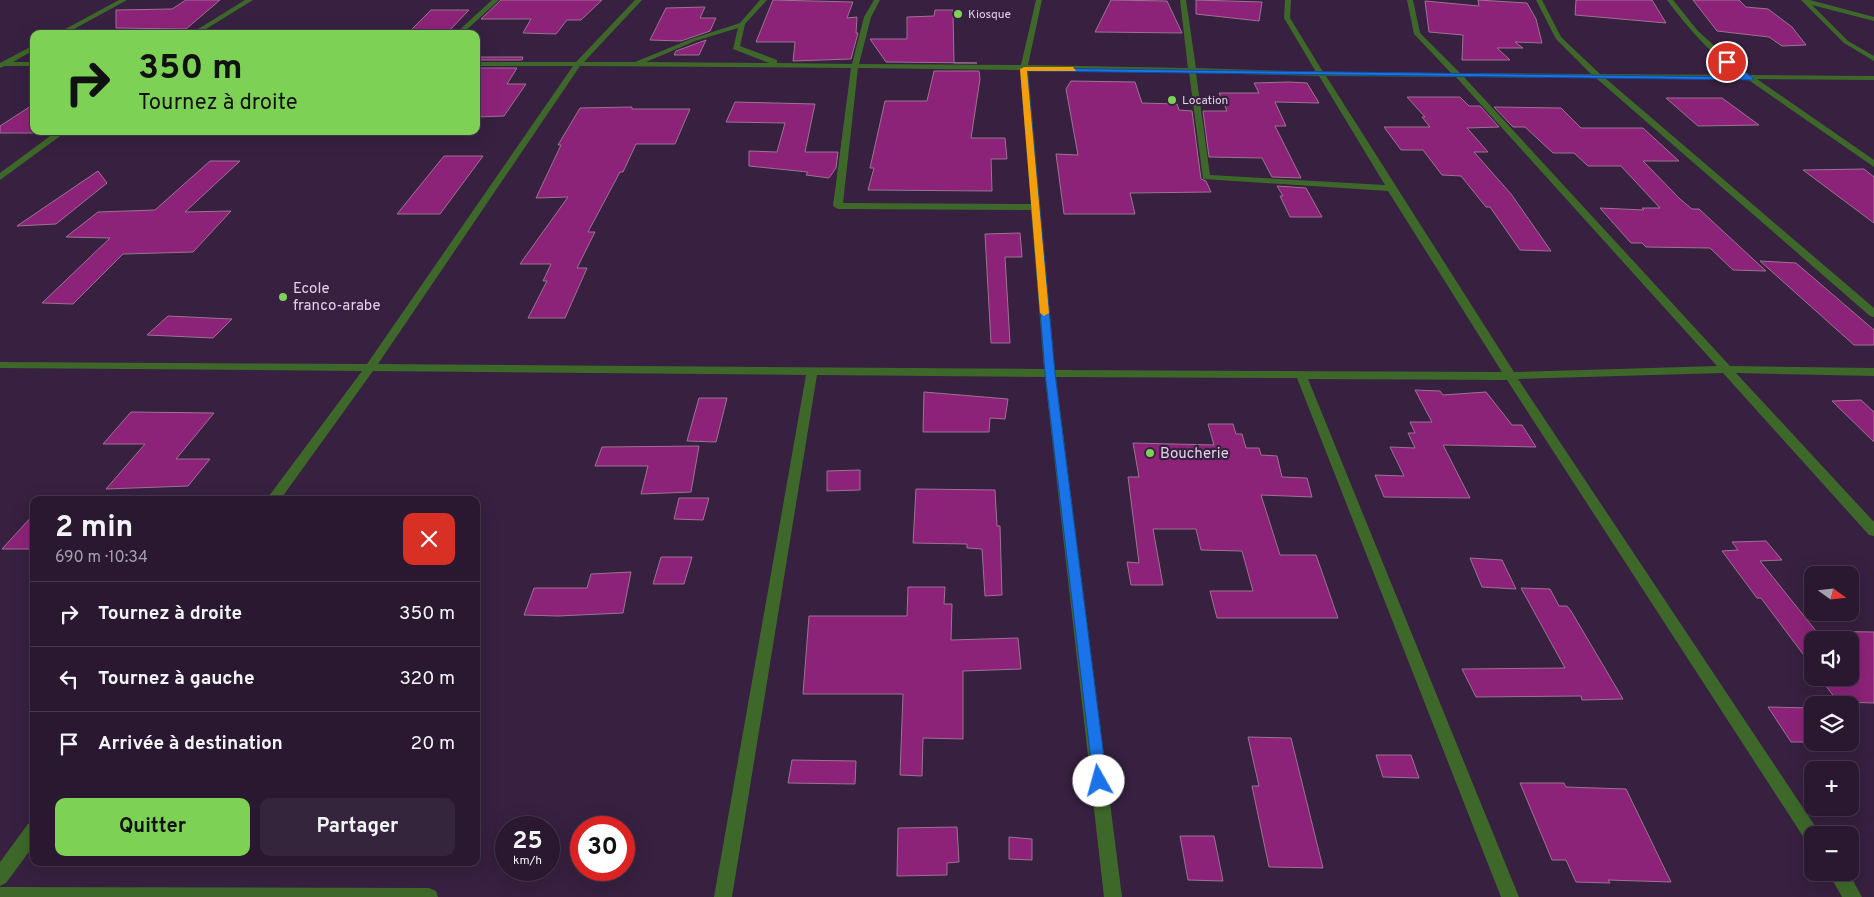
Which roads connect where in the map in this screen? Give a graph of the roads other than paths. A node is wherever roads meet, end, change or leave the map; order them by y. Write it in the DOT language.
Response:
graph roads {
  1 [pos="124,0"];
  2 [pos="250,0"];
  3 [pos="496,0"];
  4 [pos="639,0"];
  5 [pos="764,0"];
  6 [pos="877,0"];
  7 [pos="1039,0"];
  8 [pos="1183,0"];
  9 [pos="1288,0"];
  10 [pos="1410,0"];
  11 [pos="1539,0"];
  12 [pos="1670,0"];
  13 [pos="1804,0"];
  14 [pos="1874,18"];
  15 [pos="742,24"];
  16 [pos="67,30"];
  17 [pos="200,30"];
  18 [pos="462,30"];
  19 [pos="30,49"];
  20 [pos="1874,59"];
  21 [pos="30,64"];
  22 [pos="480,64"];
  23 [pos="578,64"];
  24 [pos="633,64"];
  25 [pos="1,65"];
  26 [pos="784,66"];
  27 [pos="854,67"];
  28 [pos="1024,69"];
  29 [pos="1192,71"];
  30 [pos="1320,74"];
  31 [pos="1458,75"];
  32 [pos="1598,76"];
  33 [pos="1874,78"];
  34 [pos="1750,79"];
  35 [pos="58,135"];
  36 [pos="1874,164"];
  37 [pos="0,177"];
  38 [pos="1389,188"];
  39 [pos="1035,206"];
  40 [pos="1874,314"];
  41 [pos="0,365"];
  42 [pos="370,368"];
  43 [pos="1724,368"];
  44 [pos="812,372"];
  45 [pos="1874,372"];
  46 [pos="1050,373"];
  47 [pos="1301,375"];
  48 [pos="1510,376"];
  49 [pos="276,496"];
  50 [pos="1874,531"];
  51 [pos="1806,826"];
  52 [pos="30,836"];
  53 [pos="0,877"];
  54 [pos="1843,881"];
  55 [pos="0,896"];
  56 [pos="429,897"];
  57 [pos="723,897"];
  58 [pos="1113,897"];
  59 [pos="1510,897"];
  60 [pos="1853,897"];
  1 -- 16 [label="street"];
  2 -- 17 [label="street"];
  3 -- 18 [label="street"];
  4 -- 23 [label="street"];
  5 -- 15 [label="street"];
  6 -- 27 [label="street"];
  7 -- 28 [label="street"];
  8 -- 29 [label="street"];
  9 -- 30 [label="street"];
  10 -- 31 [label="street"];
  11 -- 32 [label="street"];
  12 -- 34 [label="street"];
  13 -- 14 [label="street"];
  13 -- 20 [label="street"];
  15 -- 24 [label="street"];
  15 -- 26 [label="street"];
  19 -- 25 [label="street"];
  21 -- 25 [label="street"];
  22 -- 23 [label="street"];
  23 -- 24 [label="street"];
  23 -- 42 [label="street"];
  24 -- 26 [label="street"];
  26 -- 27 [label="street"];
  27 -- 28 [label="street"];
  27 -- 39 [label="street"];
  28 -- 29 [label="street"];
  28 -- 39 [label="street"];
  29 -- 30 [label="street"];
  29 -- 38 [label="street"];
  30 -- 31 [label="street"];
  30 -- 38 [label="street"];
  31 -- 32 [label="street"];
  31 -- 43 [label="street"];
  32 -- 34 [label="street"];
  32 -- 40 [label="street"];
  33 -- 34 [label="street"];
  34 -- 36 [label="street"];
  35 -- 37 [label="street"];
  38 -- 48 [label="street"];
  39 -- 46 [label="street"];
  41 -- 42 [label="street"];
  42 -- 44 [label="street"];
  42 -- 49 [label="street"];
  43 -- 45 [label="street"];
  43 -- 48 [label="street"];
  43 -- 50 [label="street"];
  44 -- 46 [label="street"];
  44 -- 57 [label="street"];
  46 -- 47 [label="street"];
  46 -- 58 [label="street"];
  47 -- 48 [label="street"];
  47 -- 59 [label="street"];
  48 -- 51 [label="street"];
  52 -- 53 [label="street"];
  54 -- 60 [label="street"];
  55 -- 56 [label="street"];
}
